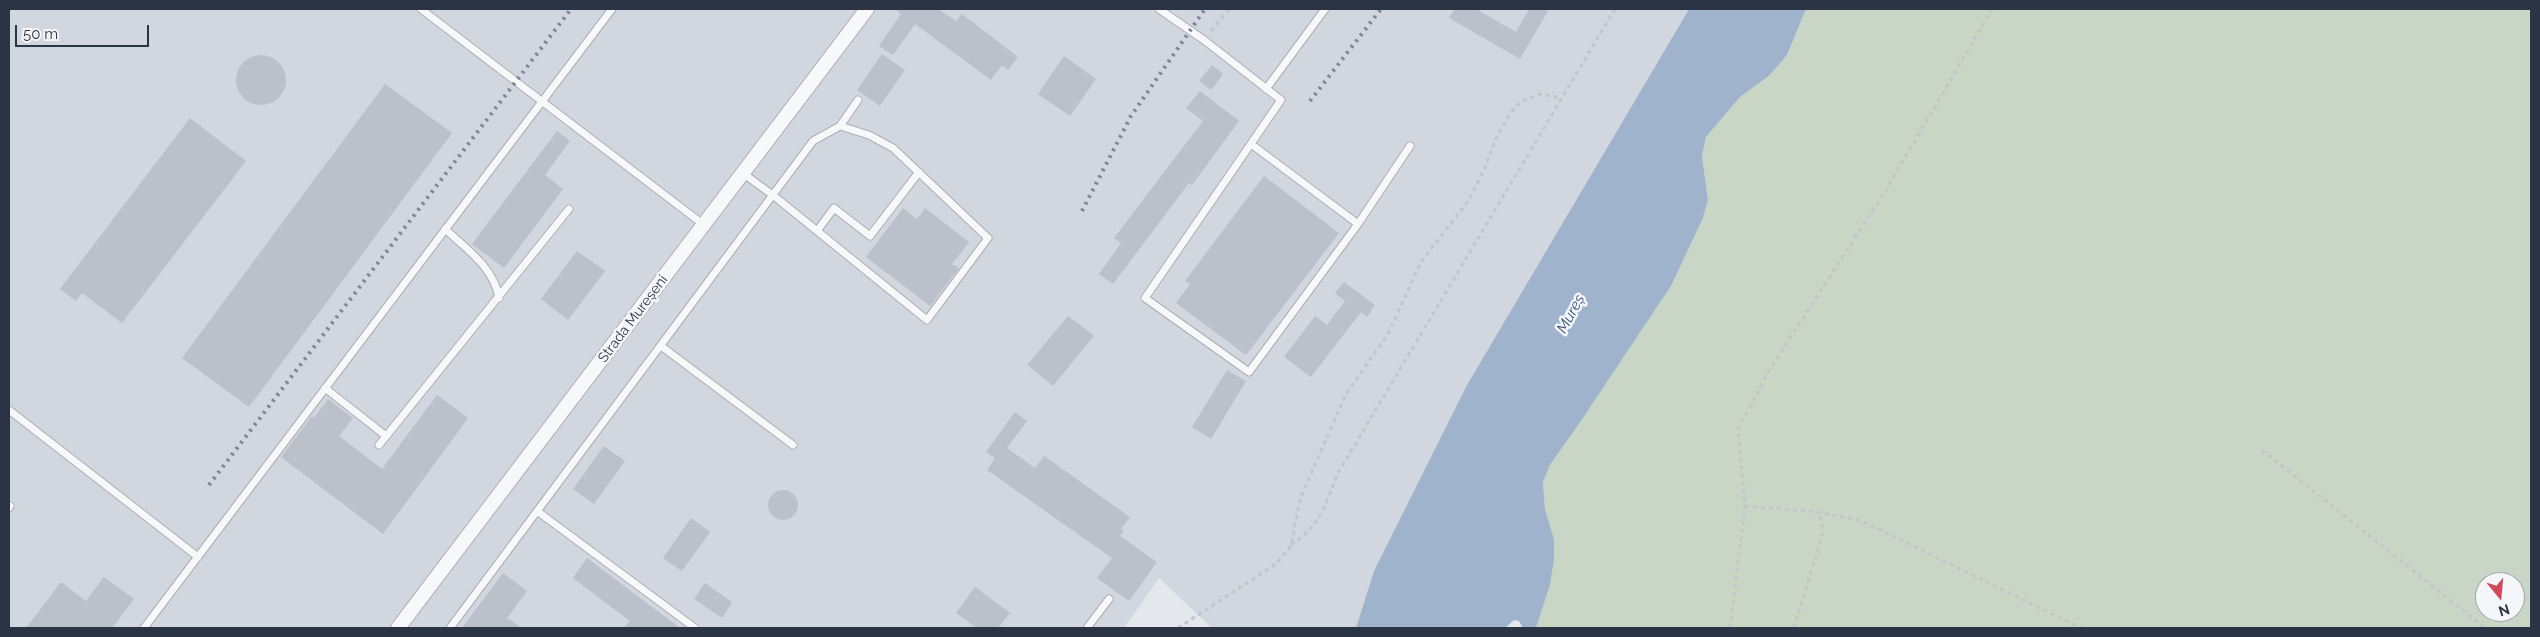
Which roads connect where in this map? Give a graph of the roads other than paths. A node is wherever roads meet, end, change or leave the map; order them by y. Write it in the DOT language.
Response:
graph roads {
  1 [pos="421,9"];
  2 [pos="612,9"];
  3 [pos="1159,9"];
  4 [pos="1325,9"];
  5 [pos="864,10"];
  6 [pos="1266,89"];
  7 [pos="858,100"];
  8 [pos="542,101"];
  9 [pos="840,126"];
  10 [pos="1251,144"];
  11 [pos="1410,146"];
  12 [pos="919,172"];
  13 [pos="744,174"];
  14 [pos="774,196"];
  15 [pos="569,209"];
  16 [pos="1358,224"];
  17 [pos="704,225"];
  18 [pos="445,229"];
  19 [pos="817,231"];
  20 [pos="499,298"];
  21 [pos="661,346"];
  22 [pos="325,388"];
  23 [pos="9,410"];
  24 [pos="386,436"];
  25 [pos="379,445"];
  26 [pos="793,445"];
  27 [pos="538,511"];
  28 [pos="198,557"];
  29 [pos="1110,599"];
  30 [pos="144,628"];
  31 [pos="398,628"];
  32 [pos="450,628"];
  33 [pos="695,628"];
  34 [pos="1087,628"];
  1 -- 8 [label="lane"];
  2 -- 8 [label="lane"];
  3 -- 6 [label="lane"];
  4 -- 6 [label="lane"];
  5 -- 13 [label="street, Strada Mureșeni"];
  6 -- 10 [label="lane"];
  7 -- 9 [label="lane"];
  8 -- 17 [label="lane"];
  8 -- 18 [label="lane"];
  9 -- 12 [label="lane"];
  9 -- 14 [label="lane"];
  10 -- 16 [label="lane"];
  10 -- 16 [label="lane"];
  11 -- 16 [label="lane"];
  12 -- 19 [label="lane"];
  12 -- 19 [label="lane"];
  13 -- 14 [label="lane"];
  13 -- 17 [label="street, Strada Mureșeni"];
  14 -- 19 [label="lane"];
  14 -- 21 [label="lane"];
  15 -- 20 [label="lane"];
  17 -- 31 [label="street, Strada Mureșeni"];
  18 -- 20 [label="lane"];
  18 -- 22 [label="lane"];
  20 -- 24 [label="lane"];
  21 -- 26 [label="lane"];
  21 -- 27 [label="lane"];
  22 -- 24 [label="lane"];
  22 -- 28 [label="lane"];
  23 -- 28 [label="lane"];
  24 -- 25 [label="lane"];
  27 -- 32 [label="lane"];
  27 -- 33 [label="lane"];
  28 -- 30 [label="lane"];
  29 -- 34 [label="lane"];
}
